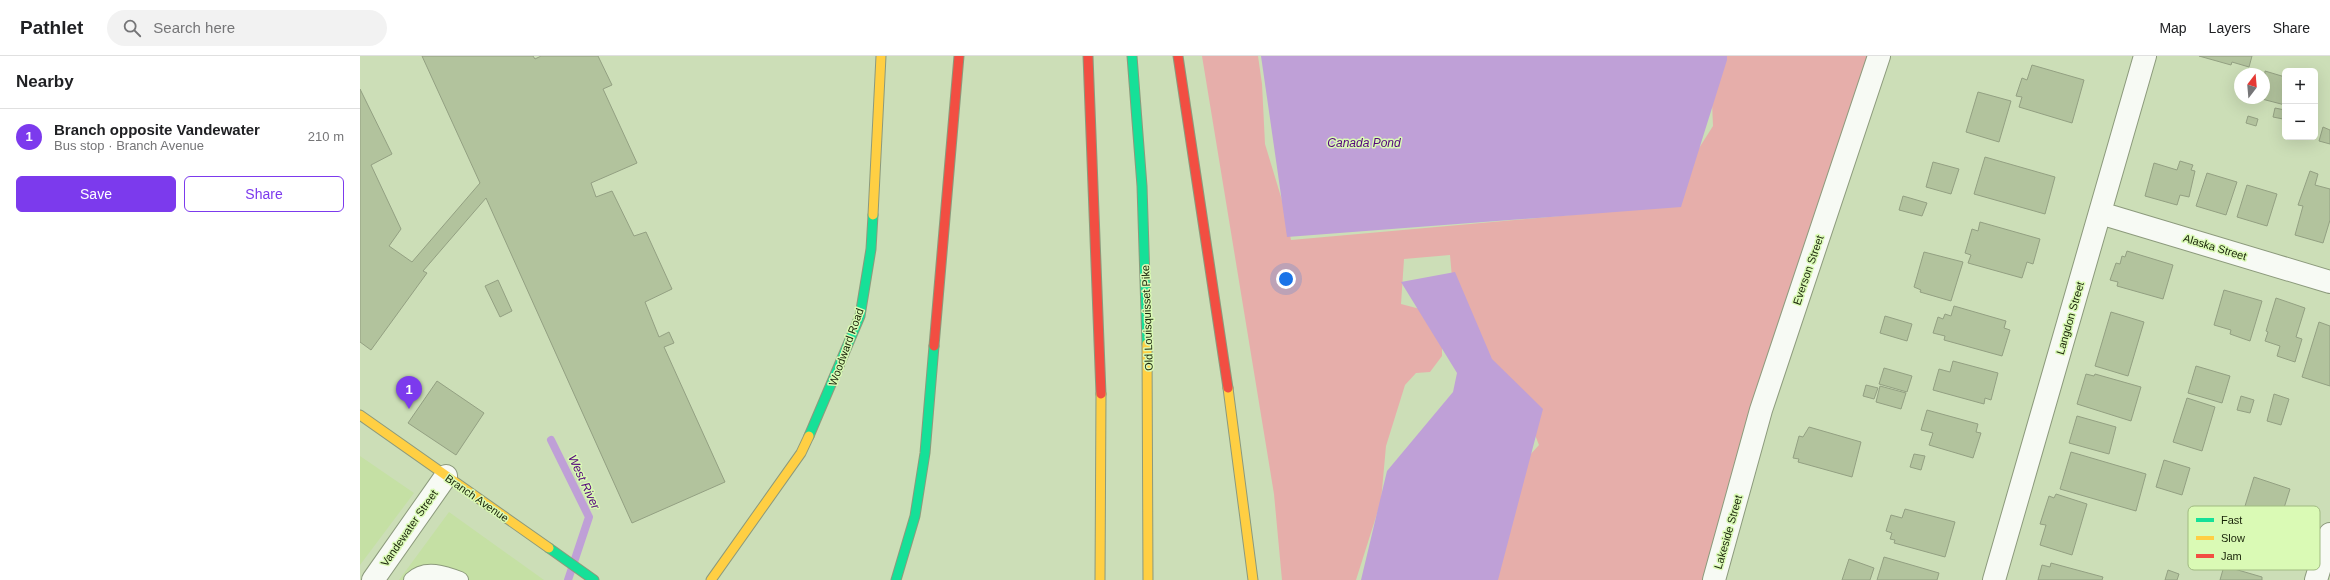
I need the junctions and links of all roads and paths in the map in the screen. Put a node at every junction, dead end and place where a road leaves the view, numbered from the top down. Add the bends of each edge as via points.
1 (882, 56) edge
2 (959, 56) edge
3 (1088, 56) edge
4 (1132, 56) edge
5 (1178, 56) edge
6 (1879, 56) edge
7 (2145, 56) edge
8 (2100, 213) junction
9 (2330, 282) edge
10 (360, 415) edge
11 (446, 476) junction
12 (1742, 485) joint
13 (2330, 534) edge
14 (2320, 567) edge
15 (2319, 570) edge
16 (592, 579) edge
17 (373, 580) edge
18 (412, 580) edge
19 (460, 580) edge
20 (711, 580) edge
21 (896, 580) edge
22 (1100, 580) edge
23 (1148, 580) edge
24 (1253, 580) edge
25 (1714, 580) edge
26 (1994, 580) edge
27 (2316, 580) edge

1 - 20 main road, Woodward Road via 871,249 860,316 801,452
2 - 21 main road via 925,452 914,516
3 - 22 main road via 1101,387
4 - 23 main road, Old Louisquisset Pike via 1143,202 1147,309
5 - 24 main road via 1218,314
6 - 12 street, Everson Street via 1762,410
7 - 8 street, Langdon Street
8 - 9 street, Alaska Street
8 - 26 street, Langdon Street
10 - 11 main road, Branch Avenue
11 - 16 main road, Branch Avenue
11 - 17 street, Vandewater Street
12 - 25 street, Lakeside Street
13 - 14 street
15 - 27 street
18 - 19 lane via 423,573 432,572

